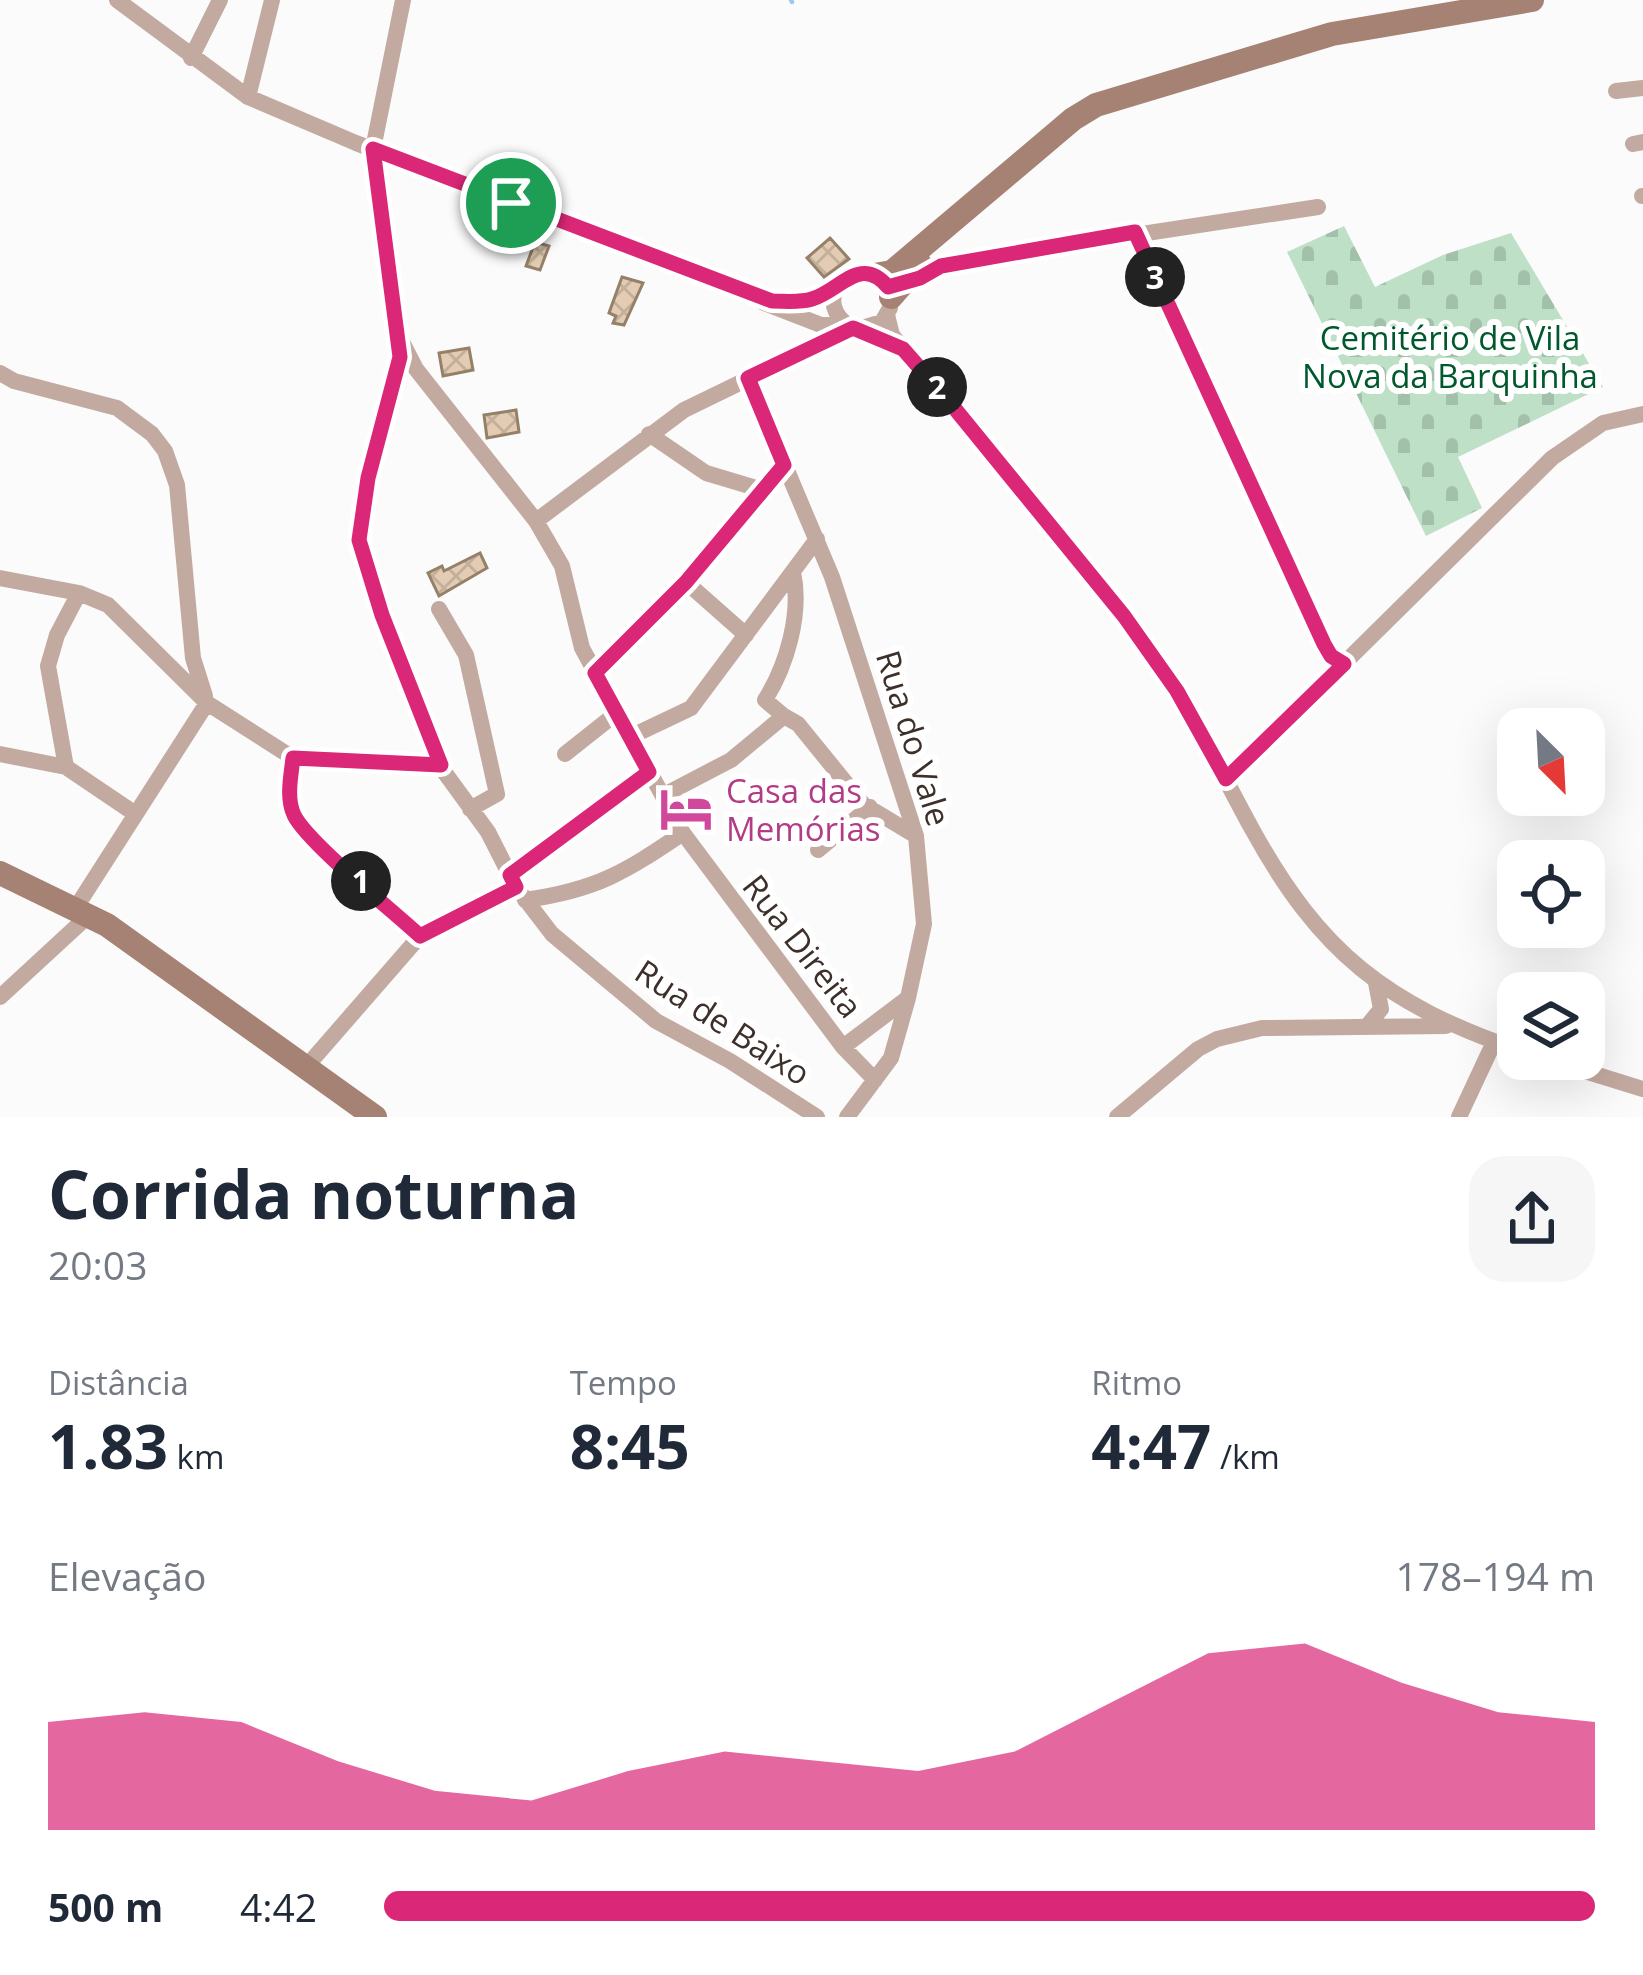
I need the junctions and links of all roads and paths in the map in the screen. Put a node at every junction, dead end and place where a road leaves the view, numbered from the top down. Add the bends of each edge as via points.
1 (117, 0) edge
2 (220, 0) edge
3 (272, 0) edge
4 (403, 0) edge
5 (1532, 0) edge
6 (191, 58) junction
7 (1643, 88) edge
8 (1616, 91) dead end
9 (248, 97) junction
10 (373, 149) junction
11 (1318, 207) dead end
12 (1135, 232) junction
13 (964, 261) junction
14 (839, 284) junction
15 (748, 294) junction
16 (889, 294) junction
17 (820, 325) junction
18 (853, 327) junction
19 (399, 336) junction
20 (903, 349) junction
21 (801, 356) junction
22 (0, 373) edge
23 (748, 378) junction
24 (1643, 414) edge
25 (650, 434) junction
26 (784, 465) junction
27 (764, 490) junction
28 (536, 521) junction
29 (817, 539) junction
30 (793, 572) junction
31 (0, 578) edge
32 (686, 582) junction
33 (79, 593) junction
34 (440, 609) dead end
35 (746, 635) junction
36 (1344, 664) junction
37 (595, 673) junction
38 (207, 703) junction
39 (618, 712) junction
40 (784, 716) junction
41 (630, 736) junction
42 (0, 754) edge
43 (565, 754) dead end
44 (293, 758) junction
45 (441, 765) junction
46 (66, 767) junction
47 (649, 772) junction
48 (1226, 779) junction
49 (664, 795) junction
50 (870, 808) junction
51 (470, 809) junction
52 (134, 813) junction
53 (683, 833) junction
54 (916, 836) junction
55 (818, 850) dead end
56 (0, 874) edge
57 (517, 887) junction
58 (82, 912) junction
59 (420, 936) junction
60 (1376, 983) junction
61 (0, 997) edge
62 (908, 998) junction
63 (1368, 1025) junction
64 (1453, 1026) junction
65 (1494, 1042) junction
66 (1497, 1043) edge
67 (843, 1047) junction
68 (306, 1067) junction
69 (1605, 1077) edge
70 (875, 1080) junction
71 (1643, 1089) edge
72 (810, 1116) edge
73 (376, 1117) edge
74 (847, 1117) edge
75 (1117, 1117) edge
76 (1459, 1117) edge

1 - 6 street
2 - 6 street
3 - 9 street
4 - 10 street
5 - 16 street via 1332,34 1096,105 942,233
6 - 9 street
7 - 8 street
9 - 10 street
10 - 15 street
10 - 19 street
11 - 12 street
12 - 13 street
12 - 36 street via 1324,644
13 - 16 street
13 - 16 street
14 - 15 street via 806,302
14 - 16 street via 855,273
14 - 18 street via 834,302
15 - 17 street
16 - 18 street via 875,326
16 - 20 street via 892,335
17 - 18 street
17 - 21 street via 819,339
18 - 20 street
18 - 21 street
19 - 28 street, Rua Direita
19 - 45 street, Rua de Baixo via 359,540
20 - 48 street via 1124,616
21 - 23 street
22 - 38 street via 117,409 165,451 177,485 193,658
23 - 25 street
23 - 26 street, Rua do Vale
24 - 36 street via 1574,440
25 - 27 street via 706,473
25 - 28 street
26 - 27 street
26 - 29 street, Rua do Vale
27 - 32 street
28 - 37 street, Rua Direita via 562,566
29 - 30 street
29 - 54 street, Rua do Vale
30 - 35 street
30 - 40 street via 798,596 779,677 765,700
31 - 33 street
32 - 35 street
32 - 37 street
33 - 38 street via 109,605
33 - 46 street via 48,666
34 - 51 street via 466,655 497,794
35 - 41 street via 691,708
36 - 48 street
37 - 39 street, Rua Direita
38 - 44 street
38 - 52 street
39 - 41 street, Rua Direita
39 - 43 street
40 - 49 street via 731,760
40 - 50 street
41 - 47 street, Rua Direita
42 - 46 street
44 - 45 street
44 - 59 street via 296,819
45 - 51 street, Rua de Baixo
46 - 52 street
47 - 49 street, Rua Direita
47 - 57 street
48 - 60 street via 1300,907
49 - 53 street, Rua Direita
50 - 54 street
50 - 55 street
51 - 57 street, Rua de Baixo
52 - 58 street
53 - 57 street via 615,879 569,894
53 - 67 street, Rua Direita
54 - 62 street, Rua do Vale via 924,924
56 - 58 street
57 - 59 street
57 - 72 street, Rua de Baixo via 552,934 656,1021
58 - 61 street
58 - 68 street
59 - 68 street
60 - 63 street via 1381,1009
60 - 64 street
62 - 67 street
62 - 70 street, Rua do Vale
63 - 64 street
63 - 75 street via 1262,1028 1217,1040
64 - 65 street
65 - 66 street
65 - 76 street
67 - 70 street, Rua Direita
68 - 73 street
69 - 71 street
70 - 74 street, Rua do Vale

